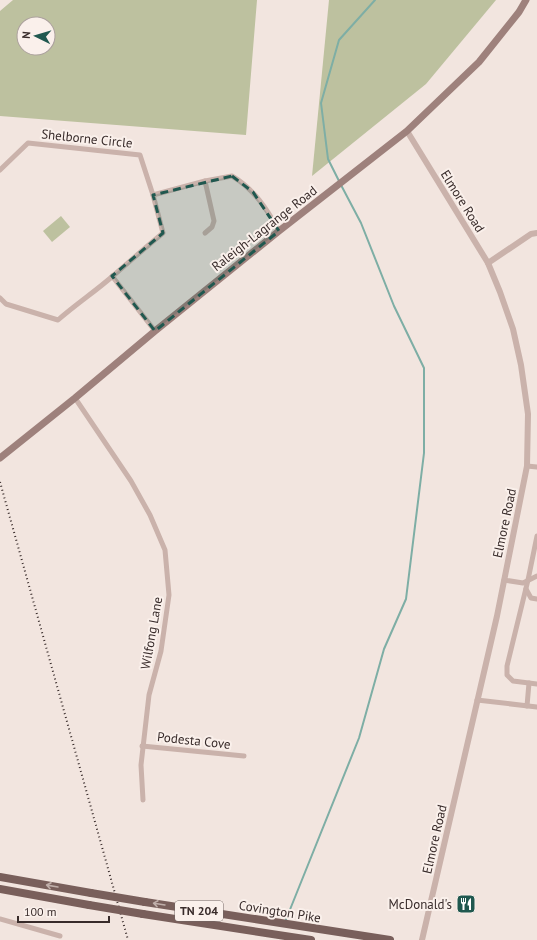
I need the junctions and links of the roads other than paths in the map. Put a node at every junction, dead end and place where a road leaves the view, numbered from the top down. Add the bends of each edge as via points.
1 (526, 0) edge
2 (407, 131) junction
3 (0, 170) edge
4 (205, 181) junction
5 (153, 195) junction
6 (279, 231) junction
7 (537, 232) edge
8 (205, 233) dead end
9 (488, 263) junction
10 (112, 276) junction
11 (0, 298) edge
12 (155, 331) junction
13 (76, 398) junction
14 (0, 458) edge
15 (528, 466) junction
16 (537, 467) edge
17 (537, 536) edge
18 (537, 576) edge
19 (504, 580) junction
20 (528, 580) junction
21 (522, 583) junction
22 (526, 589) junction
23 (537, 599) edge
24 (529, 683) junction
25 (537, 684) edge
26 (477, 700) junction
27 (527, 706) junction
28 (537, 707) edge
29 (142, 746) junction
30 (244, 756) dead end
31 (143, 800) dead end
32 (0, 877) edge
33 (0, 889) edge
34 (0, 919) edge
35 (60, 936) dead end
36 (311, 940) edge
37 (390, 940) edge
38 (422, 940) edge

1 - 2 main road, Raleigh-Lagrange Road via 479,62
2 - 6 main road, Raleigh-Lagrange Road
2 - 9 street, Elmore Road
3 - 5 street, Shelborne Circle via 28,143 140,155
4 - 5 street
4 - 6 street via 232,176 253,192
4 - 8 street via 214,221 212,228
5 - 10 street, Shelborne Circle via 163,233
6 - 12 main road, Raleigh-Lagrange Road
7 - 9 street
9 - 15 street, Elmore Road via 513,329 521,365 528,414
10 - 11 street, Shelborne Circle via 58,320 6,304
10 - 12 street
12 - 13 main road, Raleigh-Lagrange Road
13 - 14 main road, Raleigh-Lagrange Road
13 - 29 street, Wilfong Lane via 131,481 150,515 165,550 169,595 161,651 149,695
15 - 16 street
15 - 19 street, Elmore Road
17 - 20 street
18 - 20 street
19 - 21 street
19 - 26 street, Elmore Road
20 - 21 street
20 - 22 street
21 - 22 street
22 - 23 street via 531,598
22 - 24 street via 507,675 513,681
24 - 25 street
24 - 27 street
26 - 27 street
26 - 38 street, Elmore Road
27 - 28 street
29 - 30 street, Podesta Cove
29 - 31 street, Wilfong Lane via 140,765
37 -> 32 main road, Covington Pike / TN 204, bridge
33 - 36 main road, Covington Pike / TN 204, bridge
34 - 35 street

